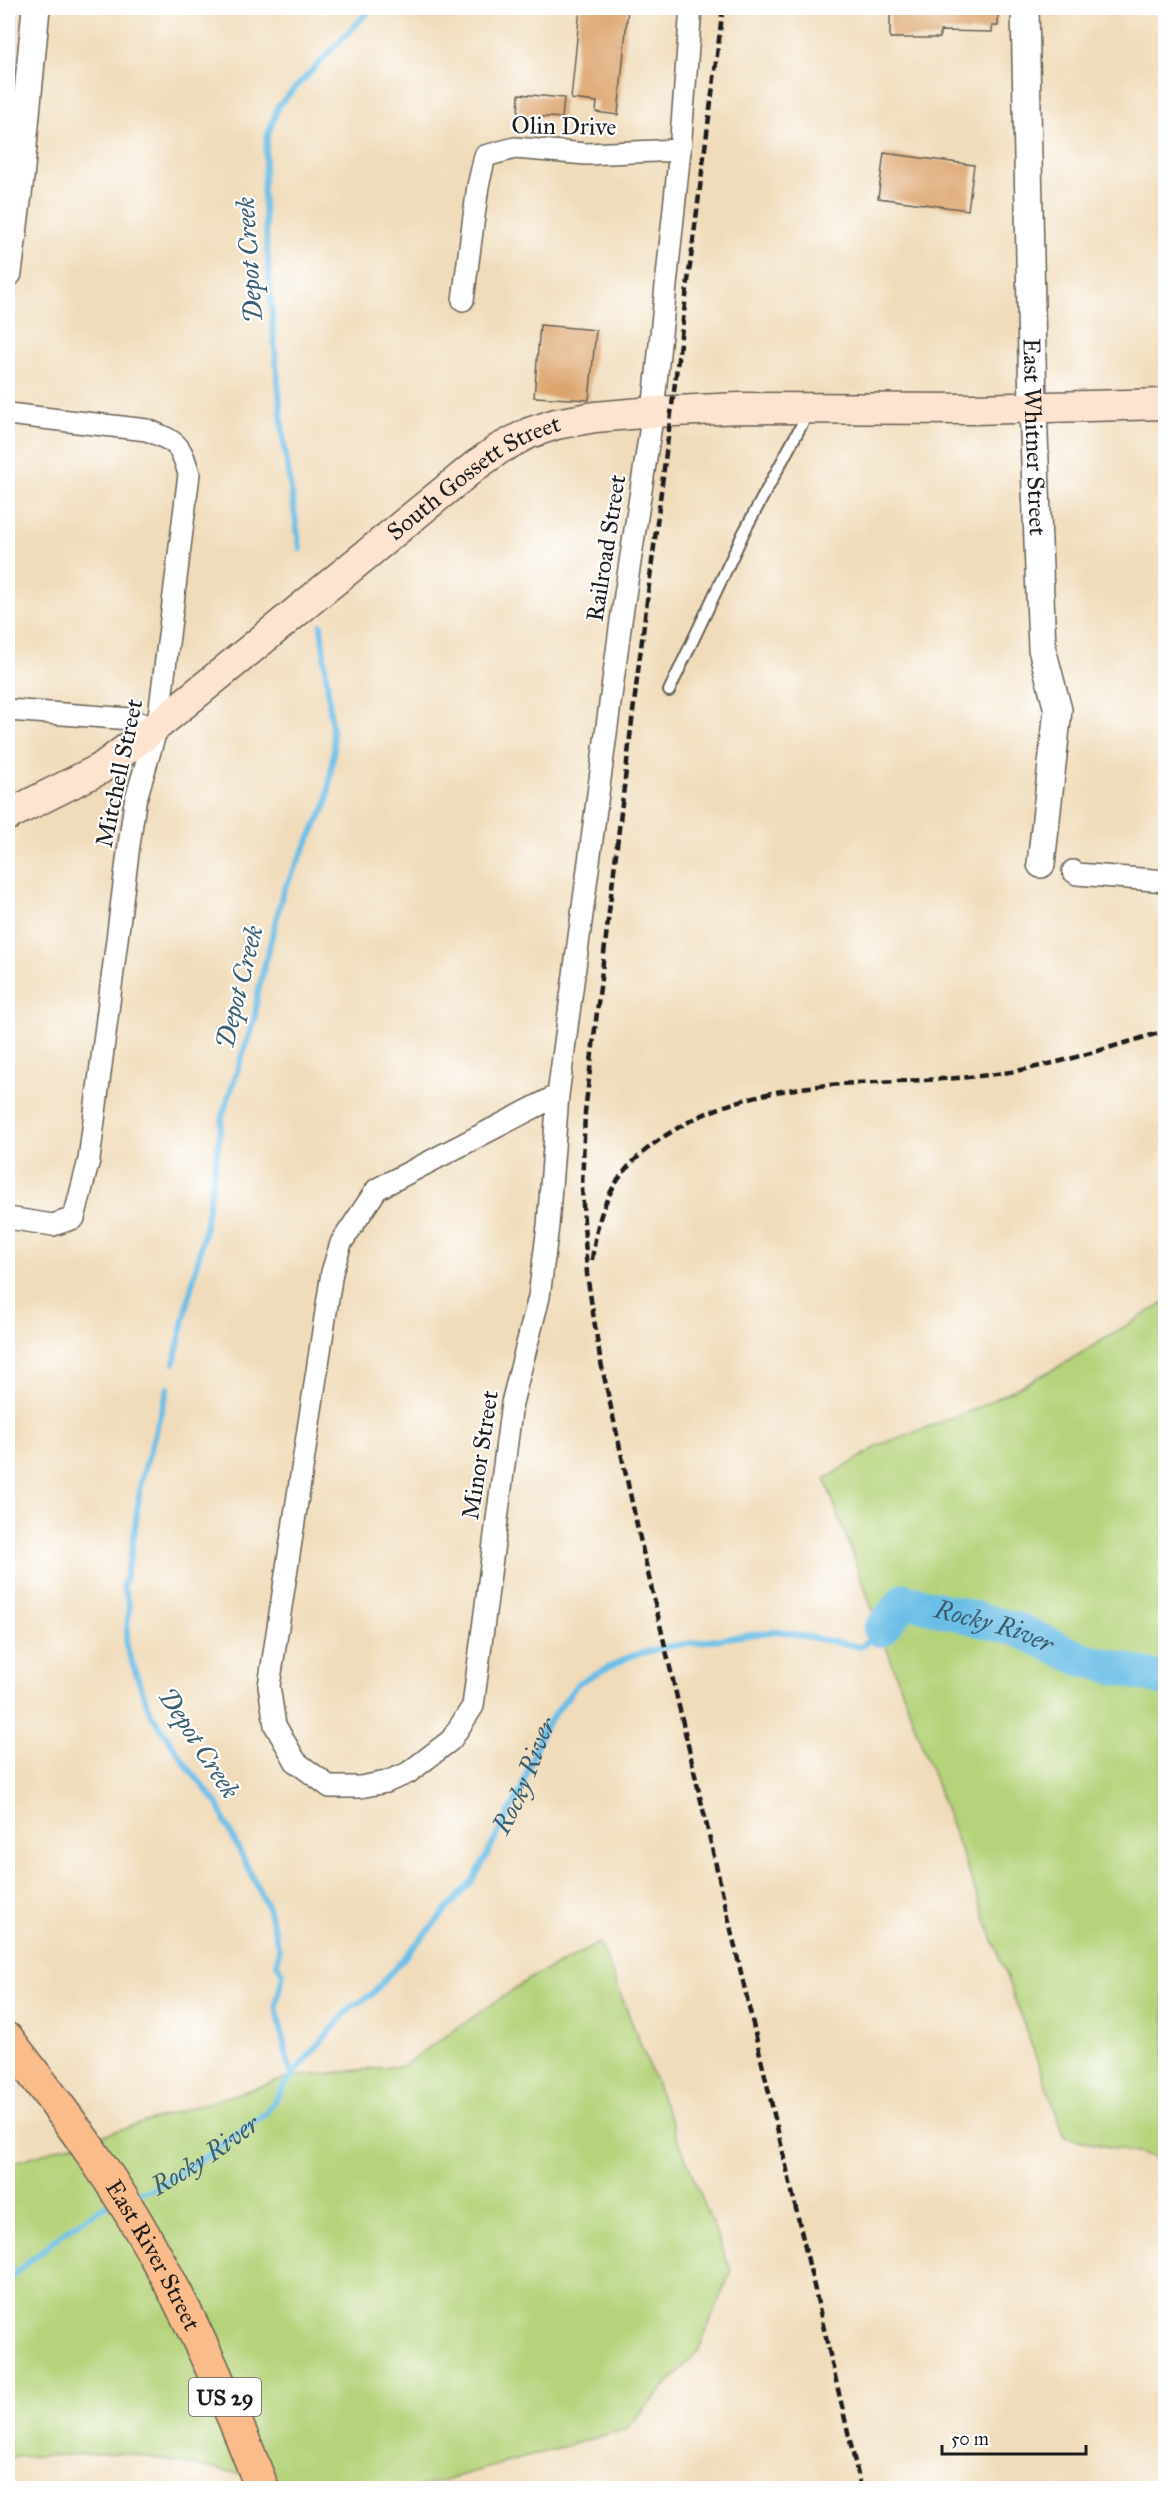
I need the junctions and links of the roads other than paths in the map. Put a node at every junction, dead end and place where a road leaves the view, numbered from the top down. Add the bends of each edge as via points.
1 (36, 8) edge
2 (692, 8) edge
3 (1025, 8) edge
4 (15, 141) edge
5 (681, 150) junction
6 (8, 273) edge
7 (463, 300) dead end
8 (1166, 405) edge
9 (810, 408) junction
10 (1033, 408) junction
11 (653, 412) junction
12 (8, 414) edge
13 (669, 691) dead end
14 (8, 710) edge
15 (155, 728) junction
16 (8, 815) edge
17 (1041, 864) dead end
18 (1073, 871) dead end
19 (1166, 881) edge
20 (558, 1095) junction
21 (8, 1218) edge
22 (8, 2040) edge
23 (262, 2488) edge

1 - 4 street
2 - 5 street, Railroad Street
3 - 10 street, East Whitner Street
4 - 6 street
5 - 7 street, Olin Drive via 586,154 515,148 485,156 477,186
5 - 11 street, Railroad Street
8 - 10 main road, South Gossett Street
9 - 10 main road, South Gossett Street
9 - 11 main road, South Gossett Street
9 - 13 lane via 744,532
10 - 17 street, East Whitner Street via 1042,649 1058,710
11 - 15 main road, South Gossett Street via 556,424 499,449
11 - 20 street, Railroad Street
12 - 15 street, Mitchell Street via 147,430 181,448 189,474
14 - 15 street via 131,719
15 - 16 main road, South Gossett Street via 100,768
15 - 21 street, Mitchell Street via 135,802 89,1160 74,1218 53,1225
18 - 19 street
20 - 20 street, Minor Street via 377,1189 341,1243 332,1272 269,1686 275,1725 296,1762 330,1787 360,1787 408,1773 451,1740 473,1706 512,1403 539,1297
22 - 23 highway, East River Street / US 29 via 90,2149 150,2247 216,2376

